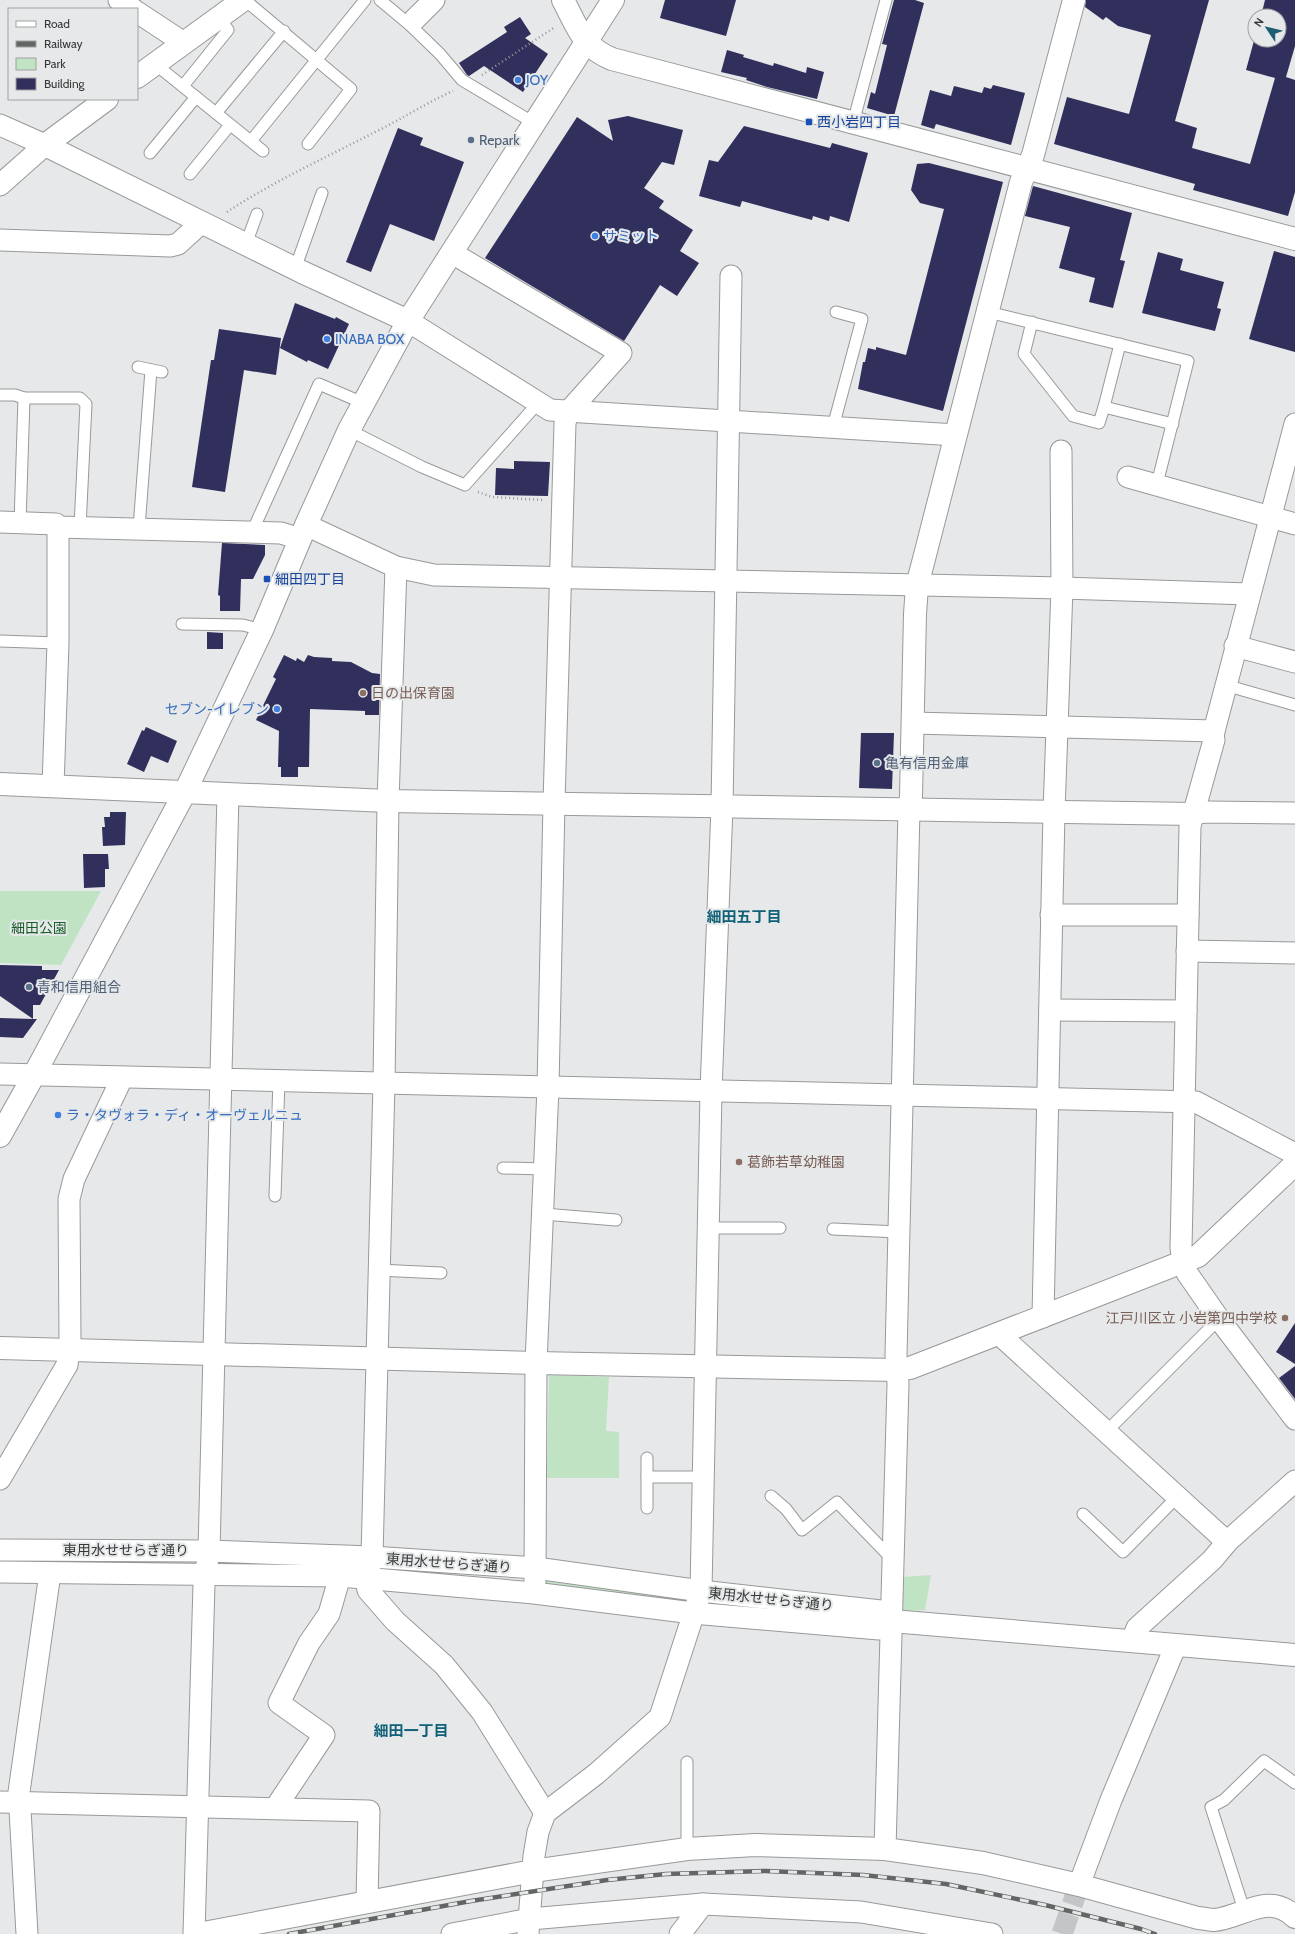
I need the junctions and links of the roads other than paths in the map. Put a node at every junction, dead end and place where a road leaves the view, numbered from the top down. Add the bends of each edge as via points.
1 (119, 0) edge
2 (244, 0) edge
3 (365, 0) edge
4 (380, 0) edge
5 (434, 0) edge
6 (563, 0) edge
7 (613, 0) edge
8 (886, 0) edge
9 (1074, 0) edge
10 (131, 8) edge
11 (138, 13) edge
12 (219, 17) junction
13 (412, 23) junction
14 (284, 31) junction
15 (184, 43) junction
16 (586, 43) junction
17 (317, 59) junction
18 (155, 64) junction
19 (138, 76) edge
20 (183, 86) junction
21 (196, 97) junction
22 (106, 100) edge
23 (216, 113) junction
24 (534, 123) junction
25 (852, 123) junction
26 (0, 125) edge
27 (230, 125) junction
28 (250, 141) junction
29 (308, 144) dead end
30 (45, 145) junction
31 (263, 151) dead end
32 (150, 153) dead end
33 (1027, 169) junction
34 (190, 174) dead end
35 (0, 185) edge
36 (322, 193) dead end
37 (257, 214) dead end
38 (202, 223) junction
39 (1295, 239) edge
40 (0, 240) edge
41 (246, 244) junction
42 (452, 253) junction
43 (295, 269) junction
44 (731, 276) dead end
45 (836, 312) dead end
46 (988, 312) junction
47 (408, 321) junction
48 (1032, 322) junction
49 (1120, 344) junction
50 (138, 367) dead end
51 (0, 395) edge
52 (24, 398) junction
53 (363, 403) junction
54 (538, 403) junction
55 (1104, 407) junction
56 (568, 412) junction
57 (730, 421) junction
58 (1173, 424) junction
59 (1295, 424) edge
60 (833, 427) junction
61 (349, 430) junction
62 (956, 435) junction
63 (1061, 451) dead end
64 (1128, 477) dead end
65 (1157, 484) junction
66 (1270, 517) junction
67 (10, 522) edge
68 (1295, 524) edge
69 (58, 527) junction
70 (80, 527) junction
71 (139, 528) junction
72 (252, 532) junction
73 (303, 532) junction
74 (396, 567) junction
75 (560, 578) junction
76 (726, 580) junction
77 (917, 586) junction
78 (1062, 588) junction
79 (1249, 594) junction
80 (182, 624) dead end
81 (262, 630) junction
82 (0, 641) edge
83 (58, 643) junction
84 (1235, 646) junction
85 (1295, 662) edge
86 (1225, 685) junction
87 (1295, 705) edge
88 (914, 723) junction
89 (1056, 727) junction
90 (1214, 730) junction
91 (0, 784) edge
92 (53, 786) junction
93 (185, 792) junction
94 (228, 794) junction
95 (388, 801) junction
96 (554, 803) junction
97 (722, 807) junction
98 (909, 810) junction
99 (1054, 812) junction
100 (1295, 813) edge
101 (1194, 814) junction
102 (1051, 915) junction
103 (1188, 915) junction
104 (1187, 951) junction
105 (1295, 953) edge
106 (1050, 1010) junction
107 (1186, 1011) junction
108 (0, 1074) edge
109 (34, 1075) junction
110 (122, 1078) junction
111 (220, 1079) junction
112 (279, 1081) junction
113 (384, 1083) junction
114 (548, 1088) junction
115 (711, 1091) junction
116 (902, 1096) junction
117 (1048, 1098) junction
118 (1185, 1102) junction
119 (0, 1136) edge
120 (1295, 1154) edge
121 (1295, 1164) edge
122 (503, 1168) dead end
123 (545, 1169) junction
124 (274, 1196) dead end
125 (544, 1214) junction
126 (616, 1220) dead end
127 (708, 1228) junction
128 (780, 1228) dead end
129 (833, 1229) dead end
130 (899, 1232) junction
131 (1183, 1262) junction
132 (378, 1270) junction
133 (441, 1273) dead end
134 (1042, 1317) junction
135 (1219, 1319) junction
136 (999, 1334) junction
137 (0, 1348) edge
138 (69, 1350) junction
139 (212, 1354) junction
140 (376, 1359) junction
141 (536, 1364) junction
142 (705, 1367) junction
143 (897, 1370) junction
144 (1295, 1419) edge
145 (1106, 1432) junction
146 (647, 1458) dead end
147 (647, 1477) junction
148 (703, 1477) junction
149 (0, 1479) edge
150 (1295, 1481) edge
151 (771, 1496) dead end
152 (1178, 1496) junction
153 (647, 1508) dead end
154 (1083, 1514) dead end
155 (1227, 1542) junction
156 (0, 1550) edge
157 (209, 1551) junction
158 (372, 1558) junction
159 (894, 1560) junction
160 (536, 1568) junction
161 (0, 1572) edge
162 (50, 1573) junction
163 (205, 1575) junction
164 (340, 1576) junction
165 (366, 1580) junction
166 (701, 1591) junction
167 (534, 1593) junction
168 (693, 1613) junction
169 (892, 1621) junction
170 (1132, 1641) junction
171 (1176, 1645) junction
172 (1295, 1655) edge
173 (687, 1762) dead end
174 (1295, 1783) edge
175 (10, 1802) edge
176 (198, 1807) junction
177 (276, 1808) junction
178 (545, 1814) junction
179 (688, 1849) junction
180 (886, 1849) junction
181 (533, 1871) junction
182 (1079, 1885) junction
183 (367, 1901) junction
184 (703, 1904) junction
185 (1244, 1910) junction
186 (1295, 1916) edge
187 (529, 1927) edge
188 (27, 1934) edge
189 (194, 1934) edge
190 (198, 1934) edge
191 (452, 1934) edge
192 (680, 1934) edge
193 (992, 1934) edge

1 - 10 street
2 - 12 street
2 - 14 lane
3 - 17 lane
4 - 13 lane
5 - 13 street
6 - 16 street
7 - 16 street
8 - 25 lane
9 - 33 street via 1034,155
11 - 15 street
12 - 15 street
12 - 20 lane via 228,30
13 - 24 lane via 462,80
14 - 17 lane
14 - 23 lane
15 - 18 street
16 - 24 street
16 - 25 street via 612,59
17 - 28 lane
17 - 29 lane via 351,89
18 - 19 street
18 - 20 lane
20 - 21 lane
21 - 23 lane
21 - 32 lane
22 - 30 street
23 - 27 lane
24 - 42 street
25 - 33 street
26 - 30 street
27 - 28 lane
27 - 34 lane
28 - 31 lane
30 - 35 street
30 - 38 street
33 - 39 street
33 - 46 street via 1021,182
36 - 43 lane
37 - 41 lane
38 - 40 street via 178,244 170,246
38 - 41 street
41 - 43 street
42 - 47 street
42 - 56 street via 621,354
43 - 47 street
44 - 57 street
45 - 60 lane via 862,319
46 - 48 lane
46 - 62 street
47 - 53 street
47 - 54 street
48 - 49 lane
48 - 55 lane via 1024,354 1074,416 1099,423
49 - 55 lane
49 - 58 lane via 1188,361
50 - 71 lane via 157,371
51 - 52 lane
52 - 67 lane
52 - 70 lane via 80,398 86,404
53 - 61 street
53 - 72 lane via 319,384
54 - 56 street via 550,410
54 - 61 lane via 465,485 422,467
55 - 58 lane
56 - 57 street
56 - 75 street via 565,423
57 - 60 street
57 - 76 street
58 - 65 lane
59 - 66 street
60 - 62 street
61 - 73 street
62 - 77 street
63 - 78 street
64 - 65 street
65 - 66 street
66 - 68 street
66 - 79 street
67 - 69 street via 56,524
69 - 70 street
69 - 83 street
70 - 71 street
71 - 72 street
72 - 73 street
73 - 74 street
73 - 81 street
74 - 75 street via 434,575
74 - 95 street
75 - 76 street
75 - 96 street
76 - 77 street
76 - 97 street
77 - 78 street
77 - 88 street
78 - 79 street
78 - 89 street
79 - 84 street
80 - 81 lane via 243,625
81 - 93 street
82 - 83 lane
83 - 92 street
84 - 85 street
84 - 86 street
86 - 87 lane
86 - 90 street
88 - 89 street
88 - 98 street
89 - 90 street
89 - 99 street
90 - 101 street via 1214,740
91 - 92 street
92 - 93 street
93 - 94 street
93 - 109 street
94 - 95 street
94 - 111 street
95 - 96 street
95 - 113 street
96 - 97 street
96 - 114 street
97 - 98 street
97 - 115 street
98 - 99 street
98 - 116 street
99 - 101 street
99 - 102 street
100 - 101 street
101 - 103 street via 1190,826
102 - 103 street
102 - 106 street
103 - 104 street
104 - 105 street
104 - 107 street
106 - 107 street
106 - 117 street
107 - 118 street
108 - 109 street
109 - 110 street
109 - 119 street
110 - 111 street
110 - 138 street via 74,1179 69,1199
111 - 112 street
111 - 139 street
112 - 113 street
112 - 124 lane
113 - 114 street
113 - 132 street
114 - 115 street
114 - 123 street
115 - 116 street
115 - 127 street
116 - 117 street
116 - 130 street
117 - 118 street
117 - 134 street
118 - 120 street via 1196,1102
118 - 131 street via 1181,1248
121 - 131 street via 1198,1256
122 - 123 lane
123 - 125 street
125 - 126 lane
125 - 141 street
127 - 128 lane
127 - 142 street
129 - 130 lane
130 - 143 street
131 - 134 street
131 - 135 street
132 - 133 lane
132 - 140 street
134 - 136 street
135 - 144 street
135 - 145 lane
136 - 143 street via 910,1368
136 - 145 street
137 - 138 street
138 - 139 street
138 - 149 street via 67,1365
139 - 140 street
139 - 157 street
140 - 141 street
140 - 158 street
141 - 142 street
141 - 160 street
142 - 143 street
142 - 148 street
143 - 159 street
145 - 152 street
146 - 147 lane
147 - 148 lane
147 - 153 lane
148 - 166 street
150 - 155 street
151 - 159 lane via 786,1509 802,1530 837,1502
152 - 154 lane via 1123,1552
152 - 155 street
155 - 170 street via 1212,1560 1137,1628
156 - 157 street, 東用水せせらぎ通り
157 - 158 street, 東用水せせらぎ通り
157 - 163 street
158 - 160 street, 東用水せせらぎ通り
158 - 165 street
159 - 169 street
160 - 166 street, 東用水せせらぎ通り
160 - 167 street
161 - 162 street
162 - 163 street
162 - 175 street via 20,1792
163 - 164 street
163 - 176 street
164 - 165 street
164 - 177 street via 329,1614 309,1643 279,1703 324,1735
165 - 167 street
165 - 178 street via 368,1590 394,1621 444,1665 482,1712
166 - 168 street
166 - 169 street, 東用水せせらぎ通り via 881,1611
167 - 168 street
168 - 169 street via 879,1629
168 - 178 street via 660,1717 596,1774
169 - 170 street
169 - 180 street
170 - 171 street
171 - 172 street
171 - 182 street via 1111,1800
173 - 179 lane
174 - 185 lane via 1264,1761 1224,1800 1211,1807
175 - 176 street
175 - 188 street
176 - 177 street
176 - 189 street
177 - 183 street via 370,1811
178 - 181 street via 538,1832
179 - 180 street via 755,1845
179 - 181 street
180 - 182 street via 983,1863
181 - 183 street
181 - 187 street
182 - 185 street via 1198,1918 1214,1920
183 - 190 street
184 - 187 street
184 - 192 street
184 - 193 street via 861,1912
185 - 186 street via 1275,1906
187 - 191 street

